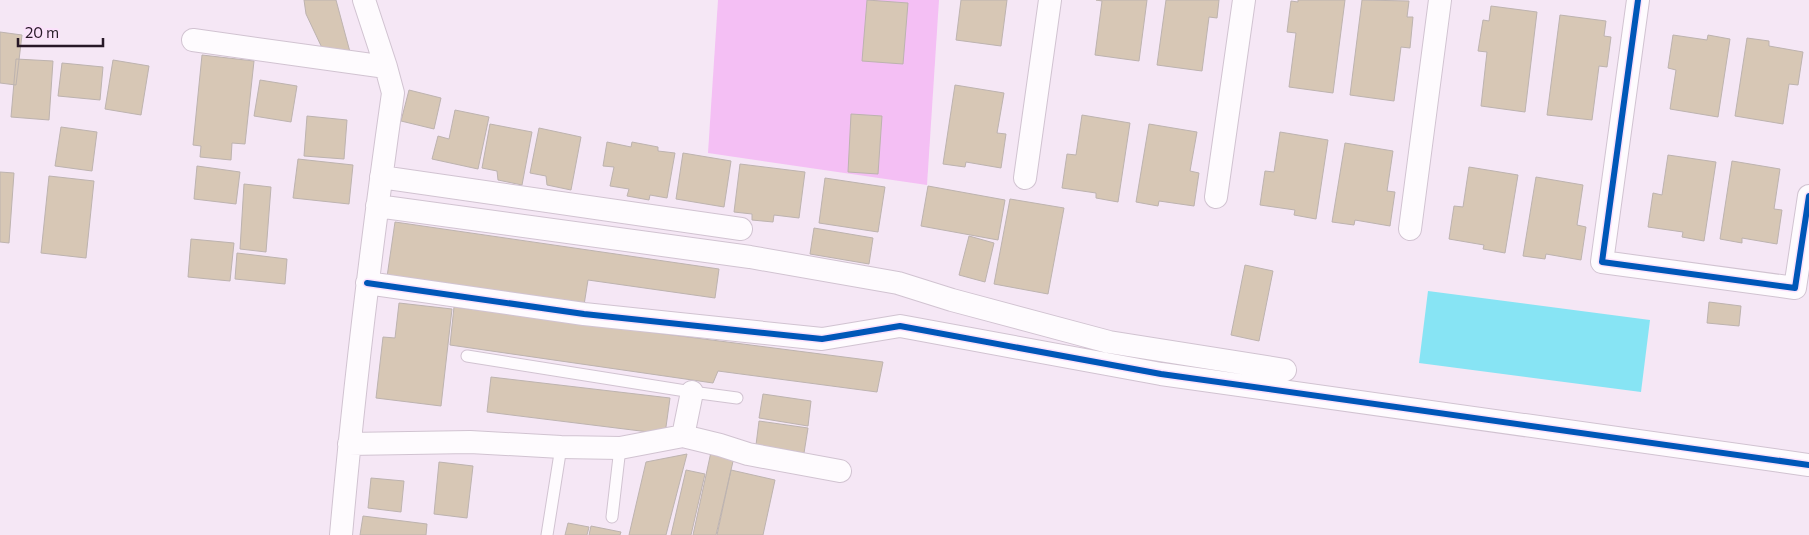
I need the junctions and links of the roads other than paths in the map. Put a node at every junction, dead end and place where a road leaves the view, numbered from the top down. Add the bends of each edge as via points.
1 (364, 0) edge
2 (1050, 0) edge
3 (1244, 0) edge
4 (1440, 0) edge
5 (1638, 0) edge
6 (193, 40) dead end
7 (386, 67) junction
8 (381, 177) junction
9 (1025, 178) dead end
10 (1809, 196) edge
11 (1216, 197) dead end
12 (377, 206) junction
13 (741, 229) dead end
14 (1410, 229) dead end
15 (367, 283) junction
16 (467, 356) dead end
17 (1285, 370) dead end
18 (692, 392) junction
19 (737, 398) dead end
20 (683, 436) junction
21 (349, 444) junction
22 (561, 448) junction
23 (620, 448) junction
24 (1809, 465) edge
25 (840, 471) dead end
26 (612, 517) dead end
27 (342, 535) edge
28 (546, 535) edge

1 - 7 street
2 - 9 street
3 - 11 street
4 - 14 street
5 - 10 street via 1602,262 1796,288
6 - 7 street
7 - 8 street via 393,93
8 - 12 street
8 - 13 street
12 - 15 street
12 - 17 street via 750,257 898,283 1109,342
15 - 21 street
15 - 24 street via 584,314 822,339 900,326 1161,374
16 - 18 lane
18 - 19 lane
18 - 20 street
20 - 23 street
20 - 25 street via 748,454
21 - 22 street via 470,442
21 - 27 street
22 - 23 street
22 - 28 lane
23 - 26 lane

